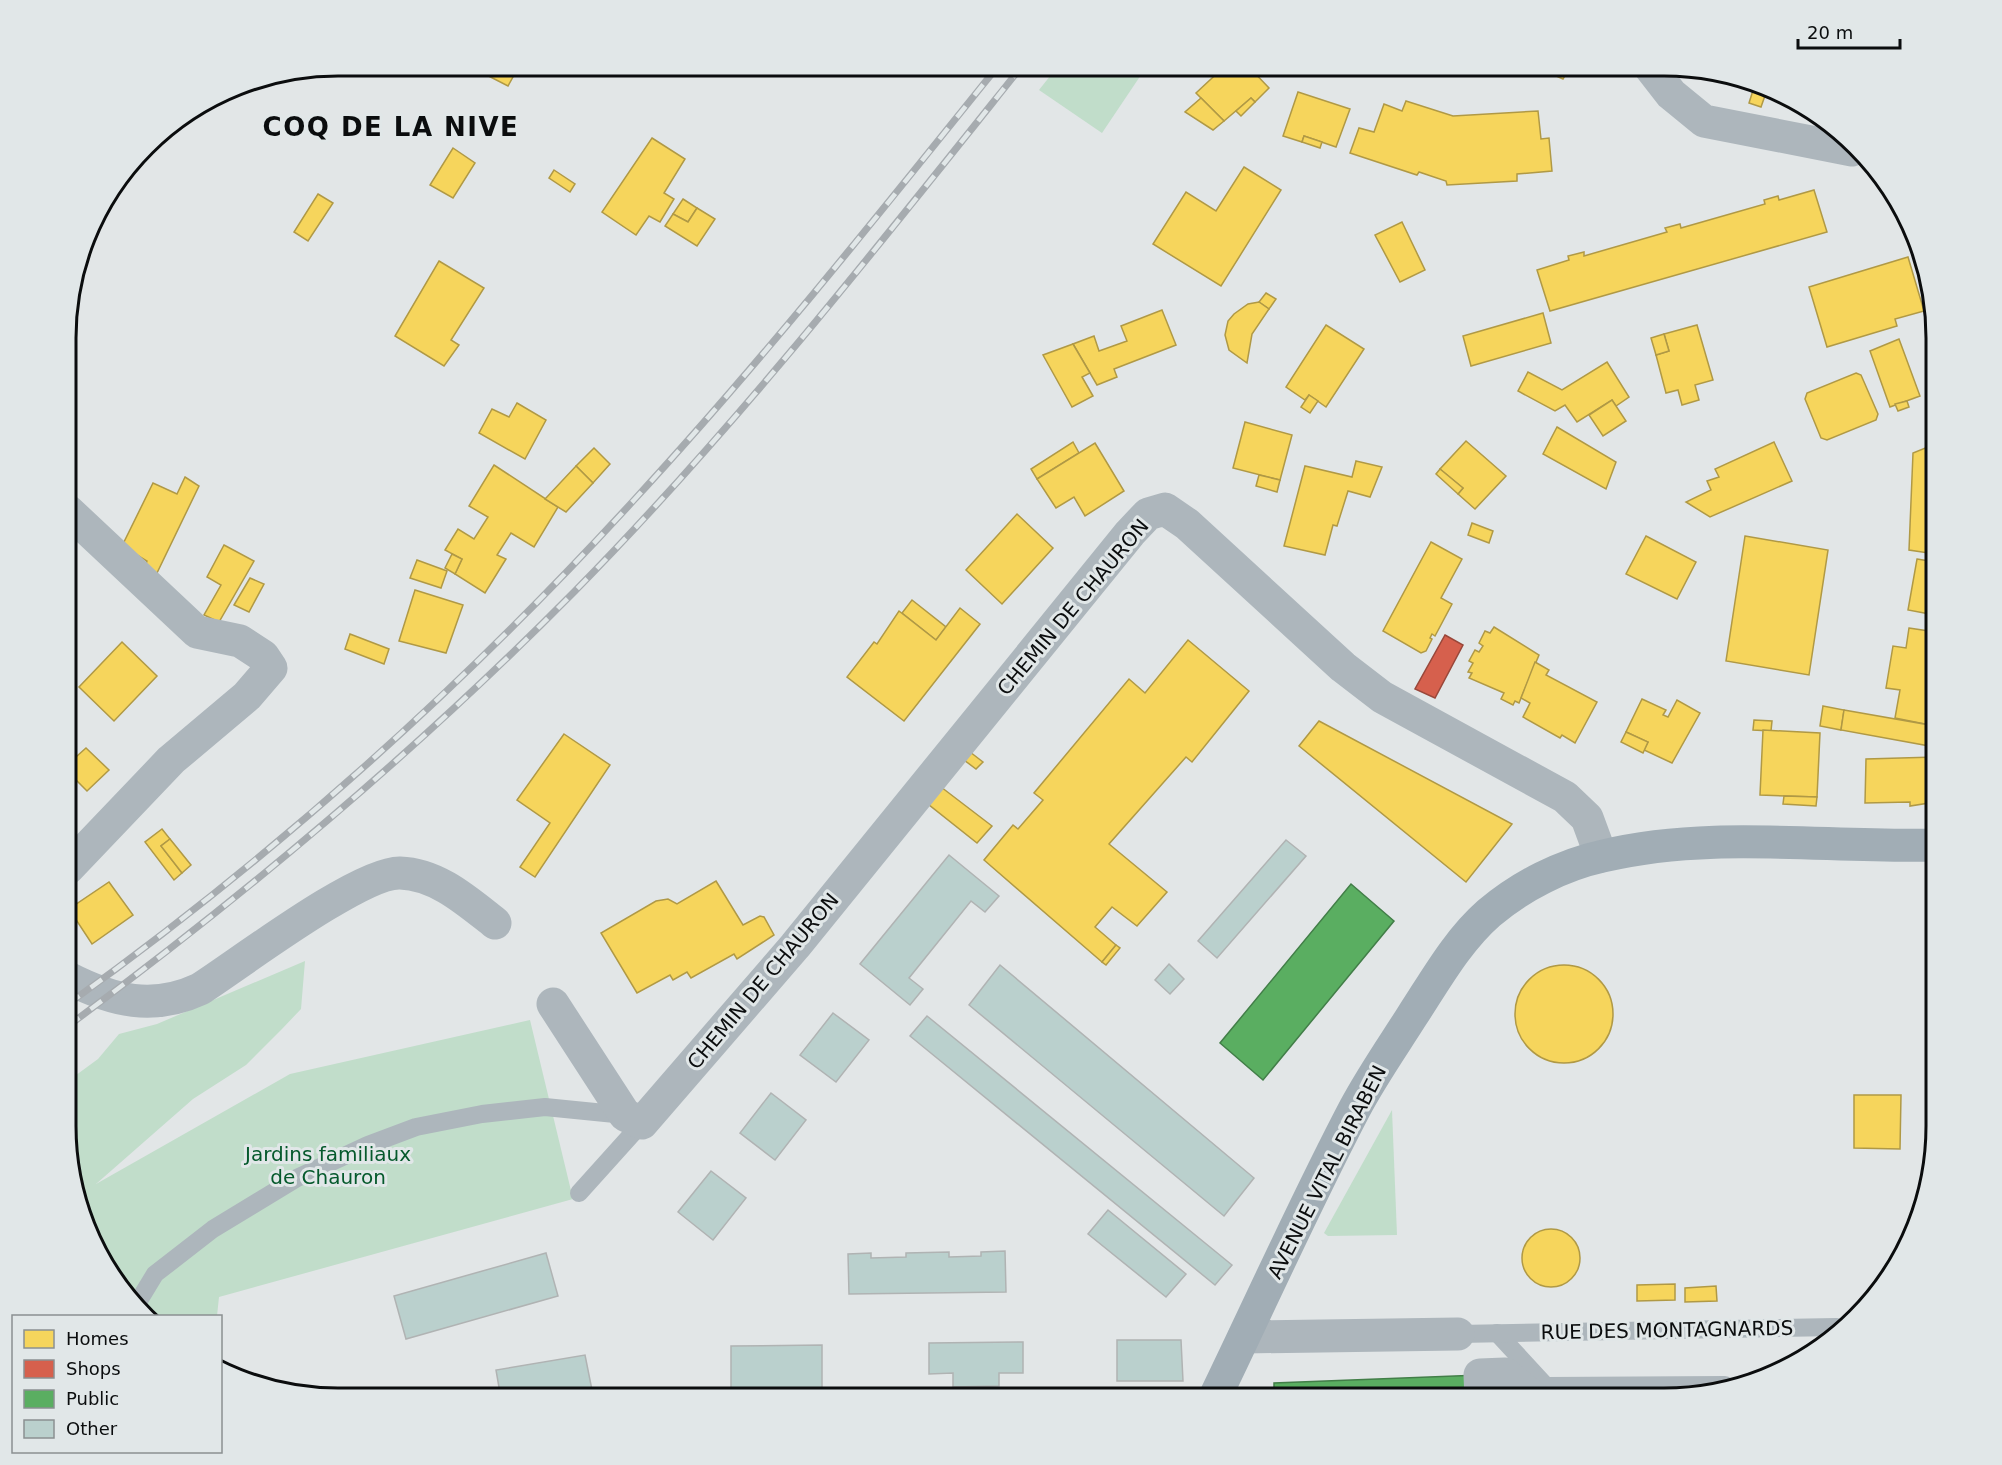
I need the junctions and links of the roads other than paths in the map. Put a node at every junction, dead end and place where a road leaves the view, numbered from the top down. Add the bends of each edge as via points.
1 (1657, 76) edge
2 (1843, 148) edge
3 (76, 519) edge
4 (1926, 845) edge
5 (1601, 856) junction
6 (76, 860) edge
7 (495, 923) dead end
8 (76, 981) edge
9 (553, 1004) dead end
10 (633, 1119) junction
11 (579, 1193) dead end
12 (141, 1298) edge
13 (1831, 1327) edge
14 (1497, 1333) junction
15 (1458, 1334) joint
16 (1244, 1337) junction
17 (1707, 1384) edge
18 (1219, 1388) edge
19 (1481, 1388) edge
20 (1522, 1388) edge

1 - 2 street via 1671,94 1704,121
3 - 6 street via 197,632 240,641 263,656 271,668 247,696 171,760
4 - 5 main road via 1747,841 1645,847
5 - 10 street, CHEMIN DE CHAURON via 1587,818 1565,796 1383,697 1343,667 1187,524 1165,509 1148,514 1130,533 795,946
5 - 16 main road, AVENUE VITAL BIRABEN via 1567,866 1510,898 1478,924 1449,961 1356,1106
7 - 8 street via 462,897 430,879 399,873 373,879 342,895 184,997 130,1001
9 - 10 street
10 - 11 lane
10 - 12 lane via 545,1107 416,1127 377,1141 297,1178 213,1229 155,1274
13 - 14 lane, RUE DES MONTAGNARDS
14 - 15 lane, RUE DES MONTAGNARDS
14 - 17 lane, RUE DES MONTAGNARDS via 1546,1386
15 - 16 street, RUE DES MONTAGNARDS
16 - 18 main road, AVENUE VITAL BIRABEN
19 - 20 street via 1480,1375 1505,1374

